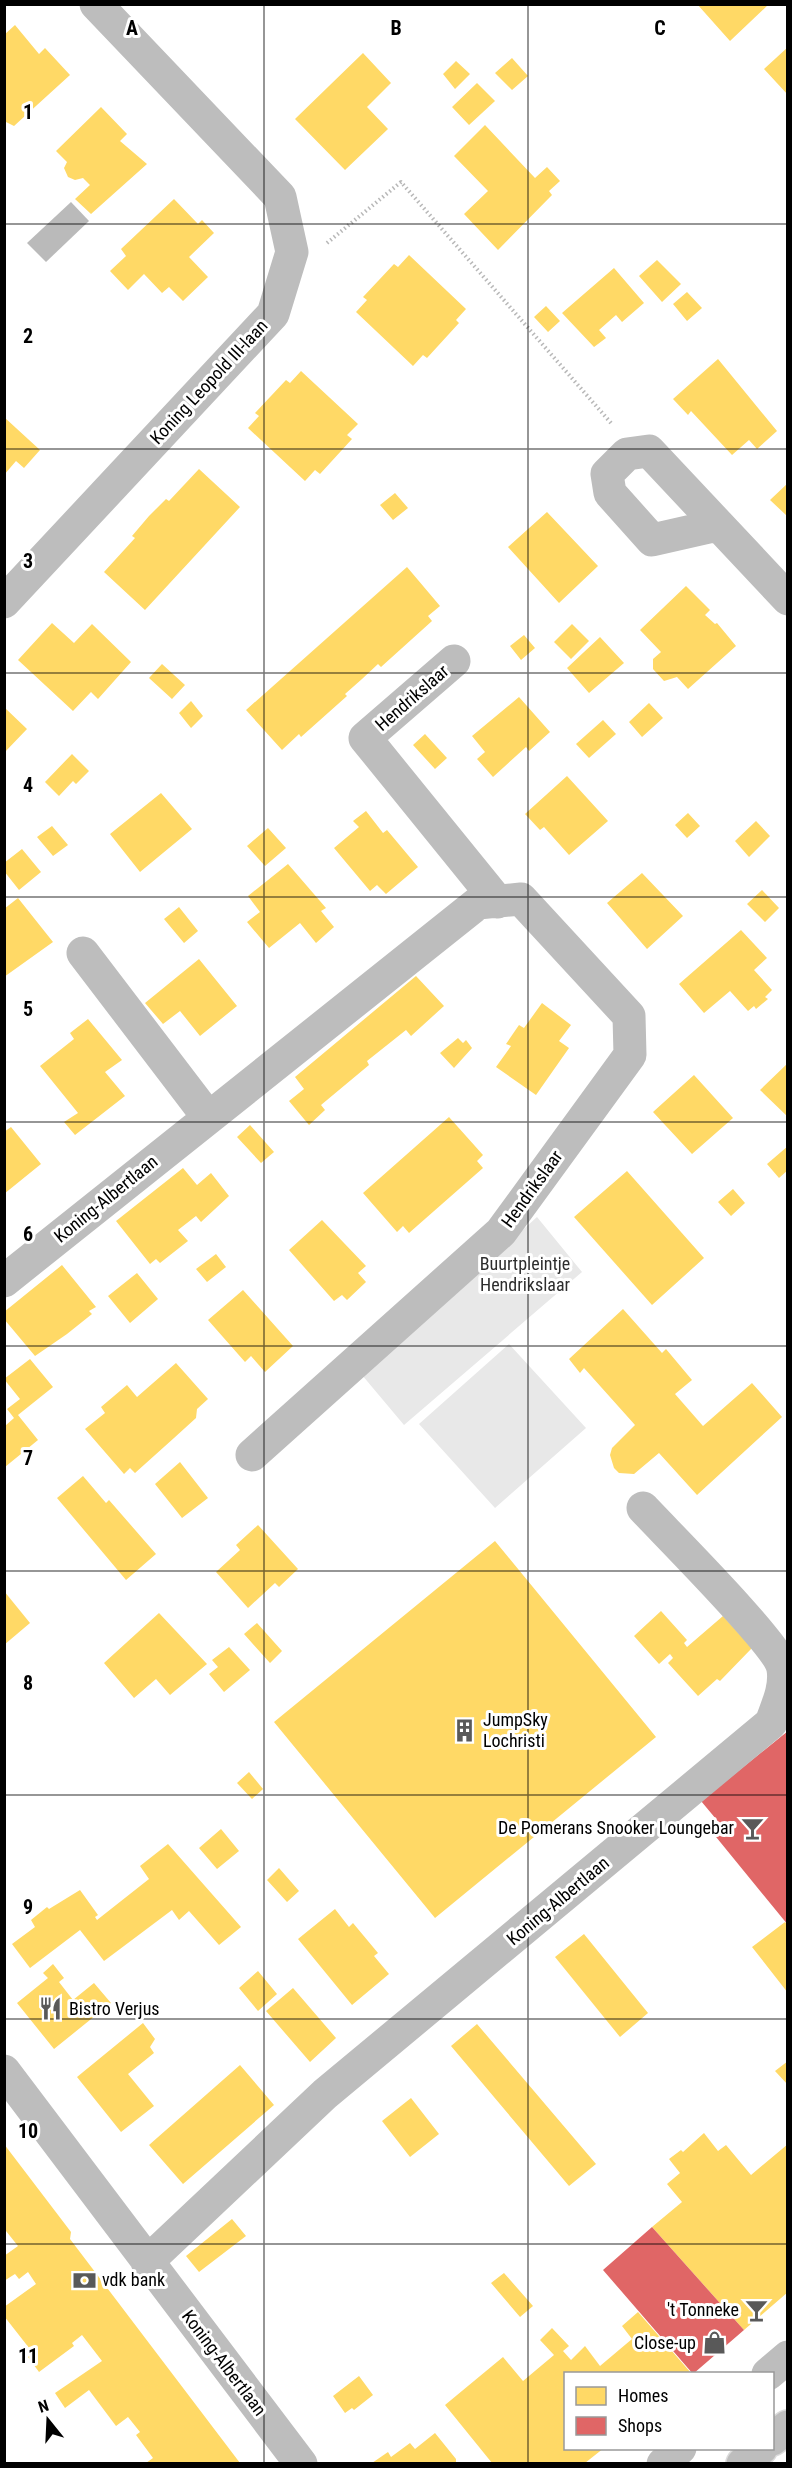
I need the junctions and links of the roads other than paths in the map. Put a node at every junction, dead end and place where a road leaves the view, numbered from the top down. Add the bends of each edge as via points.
1 (96, 4) edge
2 (718, 525) junction
3 (788, 599) edge
4 (4, 602) edge
5 (454, 661) dead end
6 (498, 902) junction
7 (83, 953) dead end
8 (405, 961) joint
9 (208, 1117) junction
10 (4, 1281) edge
11 (252, 1455) dead end
12 (643, 1508) dead end
13 (4, 2071) edge
14 (147, 2262) junction
15 (788, 2357) edge
16 (769, 2372) edge
17 (788, 2427) edge
18 (774, 2438) edge
19 (678, 2450) edge
20 (759, 2450) edge
21 (301, 2463) edge
22 (663, 2463) edge
23 (743, 2463) edge

1 - 4 street, Koning Leopold III-laan via 280,196 292,252 273,314
2 - 2 street via 649,450 627,454 607,474 610,493 652,540
2 - 3 street
5 - 6 street, Hendrikslaar via 365,738
6 - 8 street, Hendrikslaar via 478,903
6 - 11 street, Hendrikslaar via 521,899 629,1016 630,1055 501,1232
7 - 9 street
8 - 9 street, Koning-Albertlaan
9 - 10 street, Koning-Albertlaan
12 - 14 street, Koning-Albertlaan via 757,1630 783,1667 783,1691 771,1723 325,2094
13 - 14 street, Koning-Albertlaan
14 - 21 street, Koning-Albertlaan
15 - 16 street
17 - 18 street
19 - 22 street
20 - 23 street

